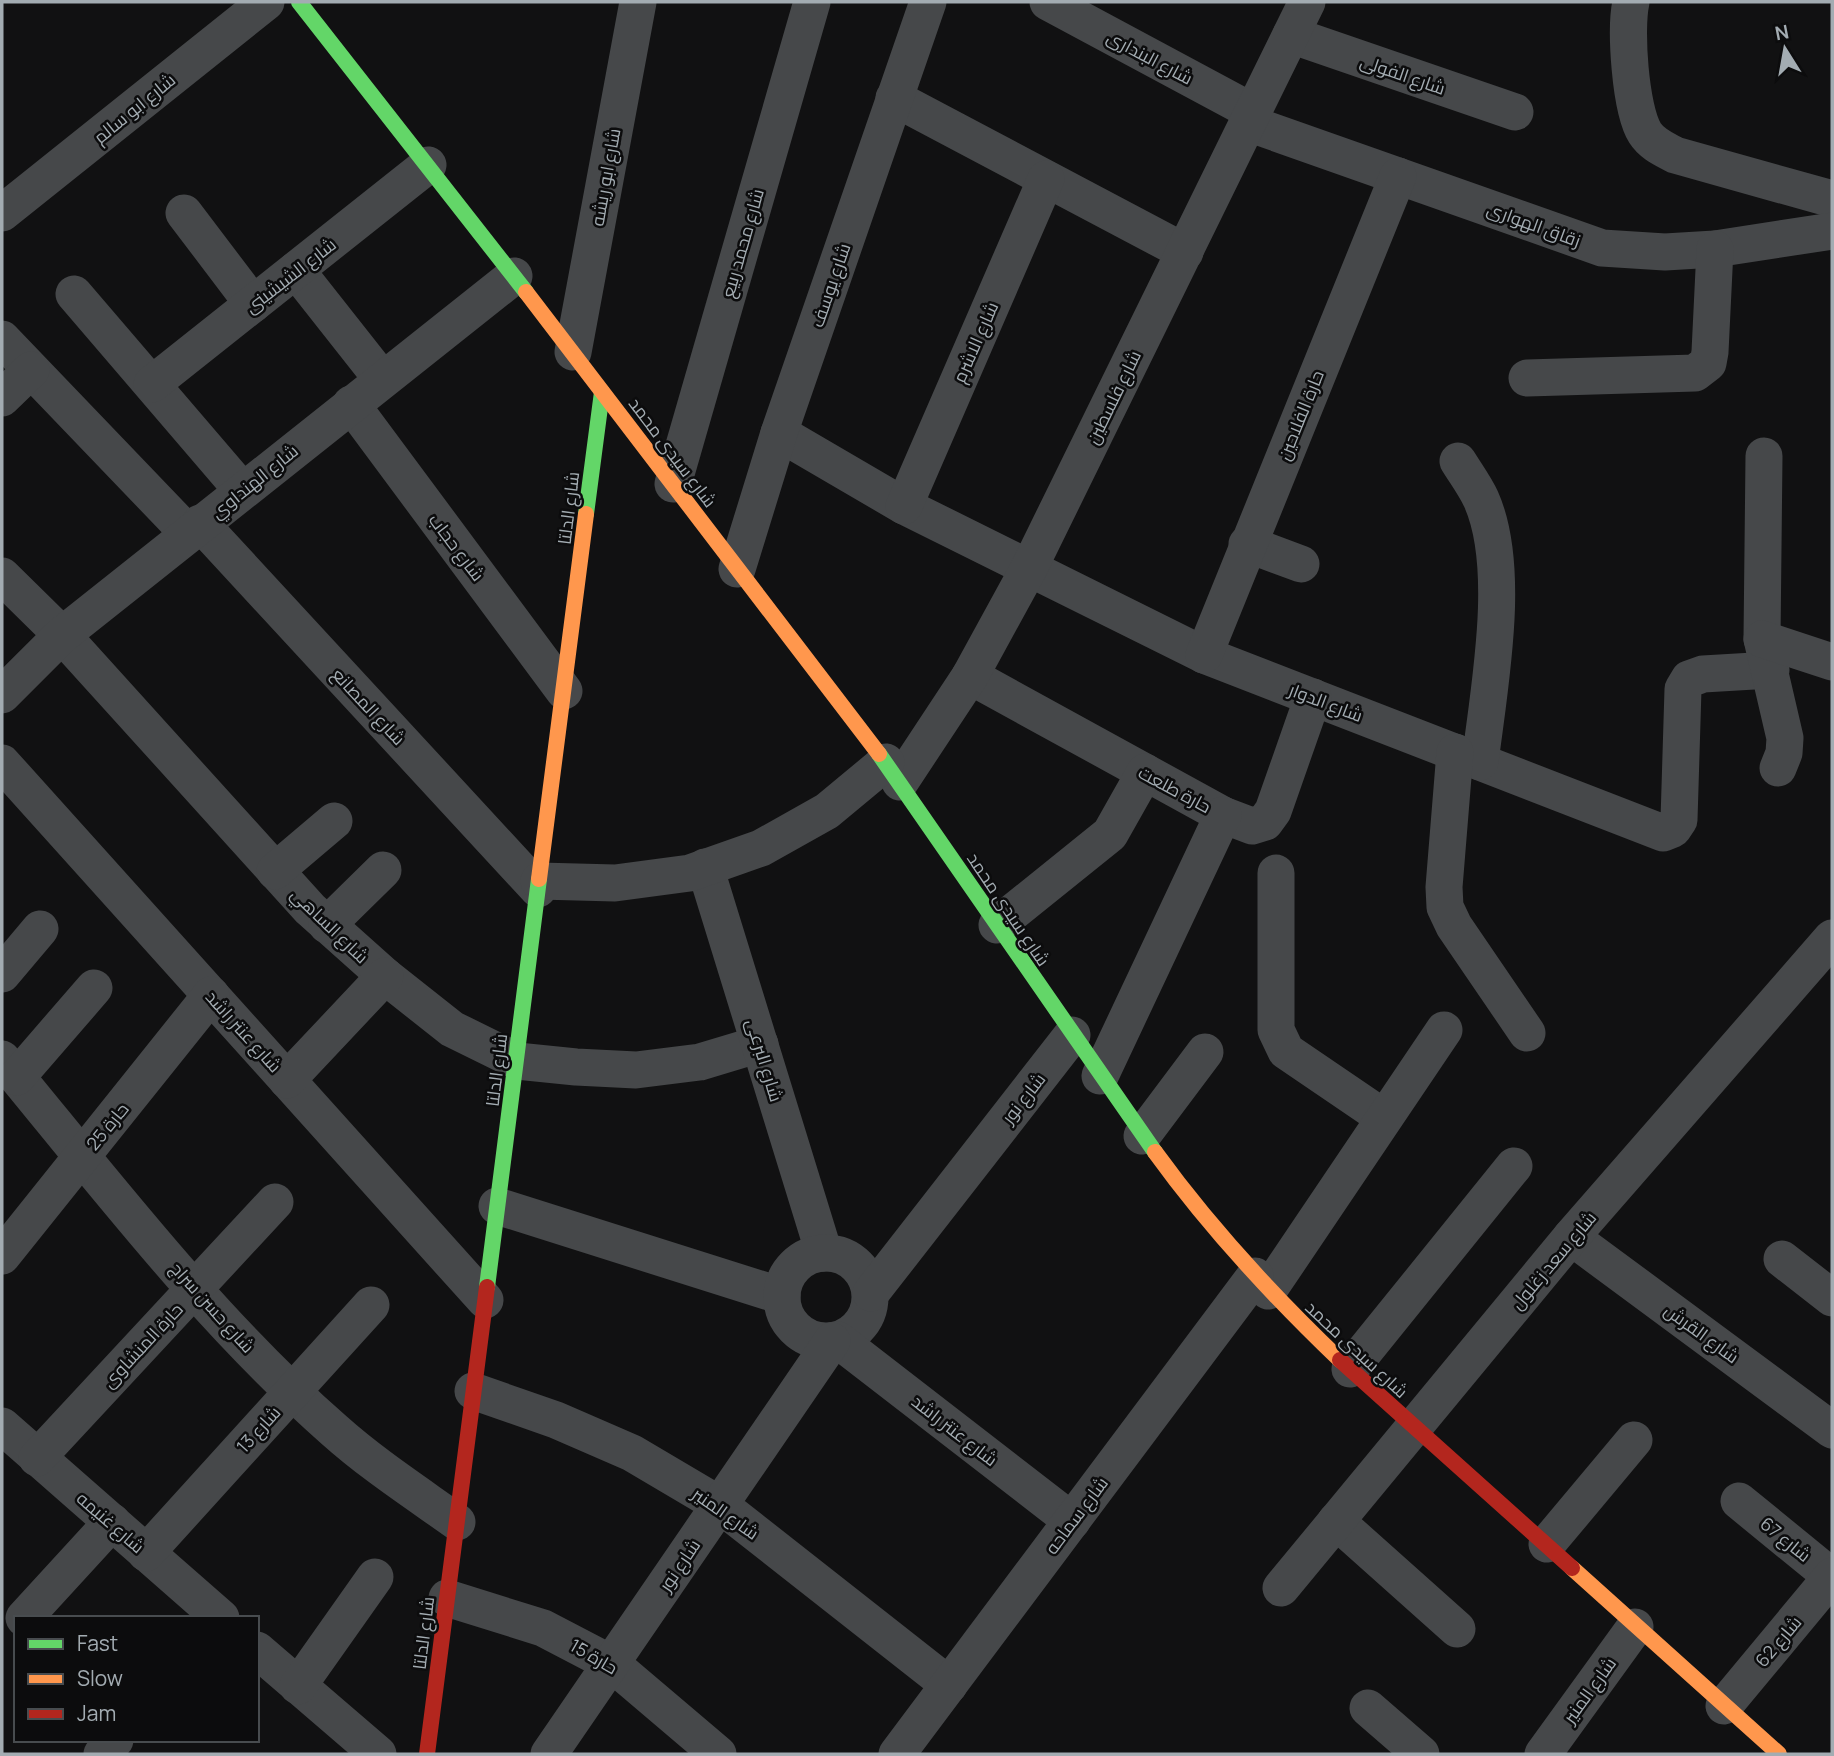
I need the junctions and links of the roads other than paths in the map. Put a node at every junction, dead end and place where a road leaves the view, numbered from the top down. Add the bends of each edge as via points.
1 (266, 2) edge
2 (299, 2) edge
3 (638, 2) edge
4 (812, 2) edge
5 (928, 2) edge
6 (1048, 2) edge
7 (1307, 2) edge
8 (1631, 2) edge
9 (1291, 35) junction
10 (894, 98) junction
11 (1515, 112) dead end
12 (1251, 118) junction
13 (428, 166) junction
14 (1398, 176) junction
15 (1046, 179) junction
16 (1832, 199) edge
17 (184, 213) dead end
18 (2, 214) edge
19 (1832, 231) edge
20 (1715, 249) junction
21 (1185, 252) junction
22 (296, 271) junction
23 (514, 276) junction
24 (74, 294) dead end
25 (253, 304) junction
26 (2, 339) edge
27 (573, 352) junction
28 (31, 370) junction
29 (1527, 378) dead end
30 (382, 379) junction
31 (152, 384) junction
32 (602, 392) junction
33 (2, 398) edge
34 (351, 404) junction
35 (779, 433) junction
36 (1764, 456) dead end
37 (1458, 461) dead end
38 (673, 484) junction
39 (242, 490) junction
40 (904, 506) junction
41 (194, 528) junction
42 (1247, 544) junction
43 (1301, 564) dead end
44 (737, 569) junction
45 (1028, 570) junction
46 (2, 576) edge
47 (62, 635) junction
48 (1767, 654) junction
49 (1204, 655) junction
50 (1832, 662) edge
51 (970, 676) junction
52 (564, 691) junction
53 (2, 695) edge
54 (1314, 697) junction
55 (1468, 757) junction
56 (2, 763) edge
57 (1778, 768) dead end
58 (893, 772) junction
59 (1144, 772) junction
60 (1223, 815) junction
61 (334, 821) dead end
62 (705, 867) junction
63 (383, 870) dead end
64 (275, 871) junction
65 (1276, 873) dead end
66 (539, 885) junction
67 (327, 925) junction
68 (997, 925) junction
69 (40, 929) dead end
70 (1832, 939) edge
71 (2, 974) edge
72 (385, 976) junction
73 (94, 988) dead end
74 (211, 995) junction
75 (1444, 1030) dead end
76 (1527, 1033) dead end
77 (1072, 1035) junction
78 (760, 1044) junction
79 (1205, 1052) dead end
80 (517, 1061) junction
81 (9, 1068) edge
82 (1100, 1076) junction
83 (287, 1080) junction
84 (1383, 1117) junction
85 (1142, 1136) junction
86 (82, 1156) junction
87 (1514, 1166) dead end
88 (275, 1202) dead end
89 (498, 1206) junction
90 (1571, 1237) junction
91 (824, 1253) junction
92 (2, 1256) edge
93 (1782, 1259) dead end
94 (1261, 1283) junction
95 (195, 1288) junction
96 (871, 1293) junction
97 (782, 1296) junction
98 (1832, 1298) edge
99 (485, 1300) junction
100 (371, 1305) dead end
101 (835, 1340) junction
102 (1350, 1369) junction
103 (293, 1391) junction
104 (474, 1391) junction
105 (2, 1426) edge
106 (1413, 1428) junction
107 (1832, 1430) edge
108 (1634, 1440) dead end
109 (37, 1458) junction
110 (1739, 1501) dead end
111 (720, 1505) junction
112 (1072, 1521) junction
113 (1336, 1521) junction
114 (112, 1522) junction
115 (457, 1522) junction
116 (1546, 1544) junction
117 (146, 1553) junction
118 (374, 1577) dead end
119 (1832, 1577) edge
120 (1281, 1588) dead end
121 (447, 1598) junction
122 (26, 1616) edge
123 (219, 1616) edge
124 (1635, 1627) junction
125 (14, 1628) edge
126 (1457, 1629) dead end
127 (2, 1642) edge
128 (259, 1652) edge
129 (611, 1664) junction
130 (949, 1685) junction
131 (298, 1686) junction
132 (1724, 1706) junction
133 (1368, 1708) dead end
134 (361, 1749) edge
135 (427, 1754) edge
136 (550, 1754) edge
137 (718, 1754) edge
138 (897, 1754) edge
139 (1421, 1754) edge
140 (1543, 1754) edge
141 (1779, 1754) edge

1 - 18 street, شارع ابو سالم
2 - 13 street, شارع سيدى محمد
3 - 27 street, شارع ابو ريشه
4 - 38 street, شارع محمد ربيع
5 - 10 street, شارع يوسف
6 - 12 street, شارع البندارى
7 - 9 street, شارع فلسطين
8 - 16 street via 1628,39 1639,122 1655,144 1675,155
9 - 11 street, شارع الفولى
9 - 12 street, شارع فلسطين
10 - 15 street
10 - 35 street, شارع يوسف
12 - 14 street, زقاق الهوارى
12 - 21 street, شارع فلسطين
13 - 22 street, شارع الشيشينى
13 - 23 street, شارع سيدى محمد
14 - 20 street, زقاق الهوارى via 1602,248
14 - 42 street, حارة الفلاحين
15 - 21 street
15 - 40 street, شارع الاشرم
17 - 25 street
19 - 20 street, زقاق الهوارى
20 - 29 street via 1710,352 1708,363 1695,373
21 - 45 street, شارع فلسطين
22 - 25 street, شارع الشيشينى
22 - 30 street
23 - 27 street, شارع سيدى محمد
23 - 30 street, شارع الهنداوي
24 - 31 street
25 - 31 street, شارع الشيشينى
26 - 28 street, شارع المصانع
27 - 32 street, شارع سيدى محمد
28 - 33 street
28 - 41 street, شارع المصانع
30 - 34 street, شارع الهنداوي
31 - 39 street
32 - 38 street, شارع سيدى محمد
32 - 52 street, شارع الدلتا
34 - 39 street, شارع الهنداوي
34 - 52 street, شارع حجاب
35 - 40 street, شارع الدوار
35 - 44 street, شارع يوسف
36 - 48 street
37 - 55 street via 1481,499 1494,561 1494,638
38 - 44 street, شارع سيدى محمد
39 - 41 street, شارع الهنداوي
40 - 45 street, شارع الدوار
41 - 47 street, شارع الهنداوي
41 - 66 street, شارع المصانع
42 - 43 street
42 - 49 street, حارة الفلاحين
44 - 58 street, شارع سيدى محمد
45 - 49 street, شارع الدوار
45 - 51 street, شارع فلسطين
46 - 47 street, شارع الساهي
47 - 53 street, شارع الهنداوي
47 - 64 street, شارع الساهي
48 - 50 street
48 - 55 street, شارع الدوار via 1689,679 1683,689 1679,820 1663,833
48 - 57 street via 1785,738
49 - 54 street, شارع الدوار
51 - 58 street, شارع فلسطين
51 - 59 street, حارة طلعت
52 - 66 street, شارع الدلتا
54 - 55 street, شارع الدوار
54 - 60 street, حارة طلعت via 1265,822 1252,826
55 - 76 street via 1444,887 1445,906
56 - 74 street, شارع عنتر راشد
58 - 62 street, شارع فلسطين via 761,848
58 - 68 street, شارع سيدى محمد
59 - 60 street, حارة طلعت
59 - 68 street via 1110,834
60 - 82 street
61 - 64 street
62 - 66 street, شارع فلسطين via 615,883
62 - 78 street, شارع البرعى
63 - 67 street
64 - 67 street, شارع الساهي
65 - 84 street via 1279,1042
66 - 80 street, شارع الدلتا
67 - 72 street, شارع الساهي
68 - 77 street, شارع سيدى محمد
69 - 71 street
70 - 90 street, شارع سعد زغلول
72 - 80 street, شارع الساهي via 452,1029
72 - 83 street
73 - 81 street
74 - 83 street, شارع عنتر راشد
74 - 86 street, حارة 25
75 - 84 street, شارع سماحه
77 - 82 street, شارع سيدى محمد
77 - 96 street, شارع نور
78 - 80 street, شارع الساهي via 700,1062 636,1070
78 - 91 street, شارع البرعى
79 - 85 street
80 - 89 street, شارع الدلتا
81 - 86 street, شارع حسن سراج
82 - 85 street, شارع سيدى محمد
83 - 99 street, شارع عنتر راشد
84 - 94 street, شارع سماحه
85 - 94 street, شارع سيدى محمد via 1197,1210
86 - 92 street, حارة 25
86 - 95 street, شارع حسن سراج
87 - 102 street
88 - 95 street, حارة المنشاوى
89 - 97 street
89 - 99 street, شارع الدلتا
90 - 106 street, شارع سعد زغلول
90 - 107 street, شارع القرش
91 - 96 street via 855,1263
91 - 97 street via 799,1262 784,1283
93 - 98 street
94 - 102 street, شارع سيدى محمد
94 - 112 street, شارع سماحه
95 - 103 street, شارع حسن سراج
95 - 109 street, حارة المنشاوى
96 - 101 street via 863,1322
97 - 101 street via 784,1311 803,1335
99 - 104 street, شارع الدلتا
100 - 103 street, شارع 13
101 - 111 street, شارع نور
101 - 112 street, شارع عنتر راشد
102 - 106 street, شارع سيدى محمد
103 - 115 street, شارع حسن سراج via 370,1460
103 - 117 street, شارع 13
104 - 111 street, شارع المنير via 632,1453
104 - 115 street, شارع الدلتا
105 - 109 street, شارع غنيمه
106 - 113 street, شارع سعد زغلول
106 - 116 street, شارع سيدى محمد
108 - 116 street
109 - 114 street, شارع غنيمه
110 - 119 street, شارع 67
111 - 129 street, شارع نور
111 - 130 street, شارع المنير
112 - 130 street, شارع سماحه
113 - 120 street, شارع سعد زغلول
113 - 126 street
114 - 117 street, شارع غنيمه
114 - 122 street
115 - 121 street, شارع الدلتا
116 - 124 street, شارع سيدى محمد
117 - 123 street, شارع غنيمه
118 - 131 street
119 - 132 street, شارع 62
121 - 129 street, حارة 15 via 543,1628
121 - 135 street, شارع الدلتا
124 - 132 street, شارع سيدى محمد
124 - 140 street, شارع المنير
125 - 127 street
128 - 131 street
129 - 136 street, شارع نور
129 - 137 street, حارة 15
130 - 138 street, شارع سماحه
131 - 134 street
132 - 141 street, شارع سيدى محمد
133 - 139 street

